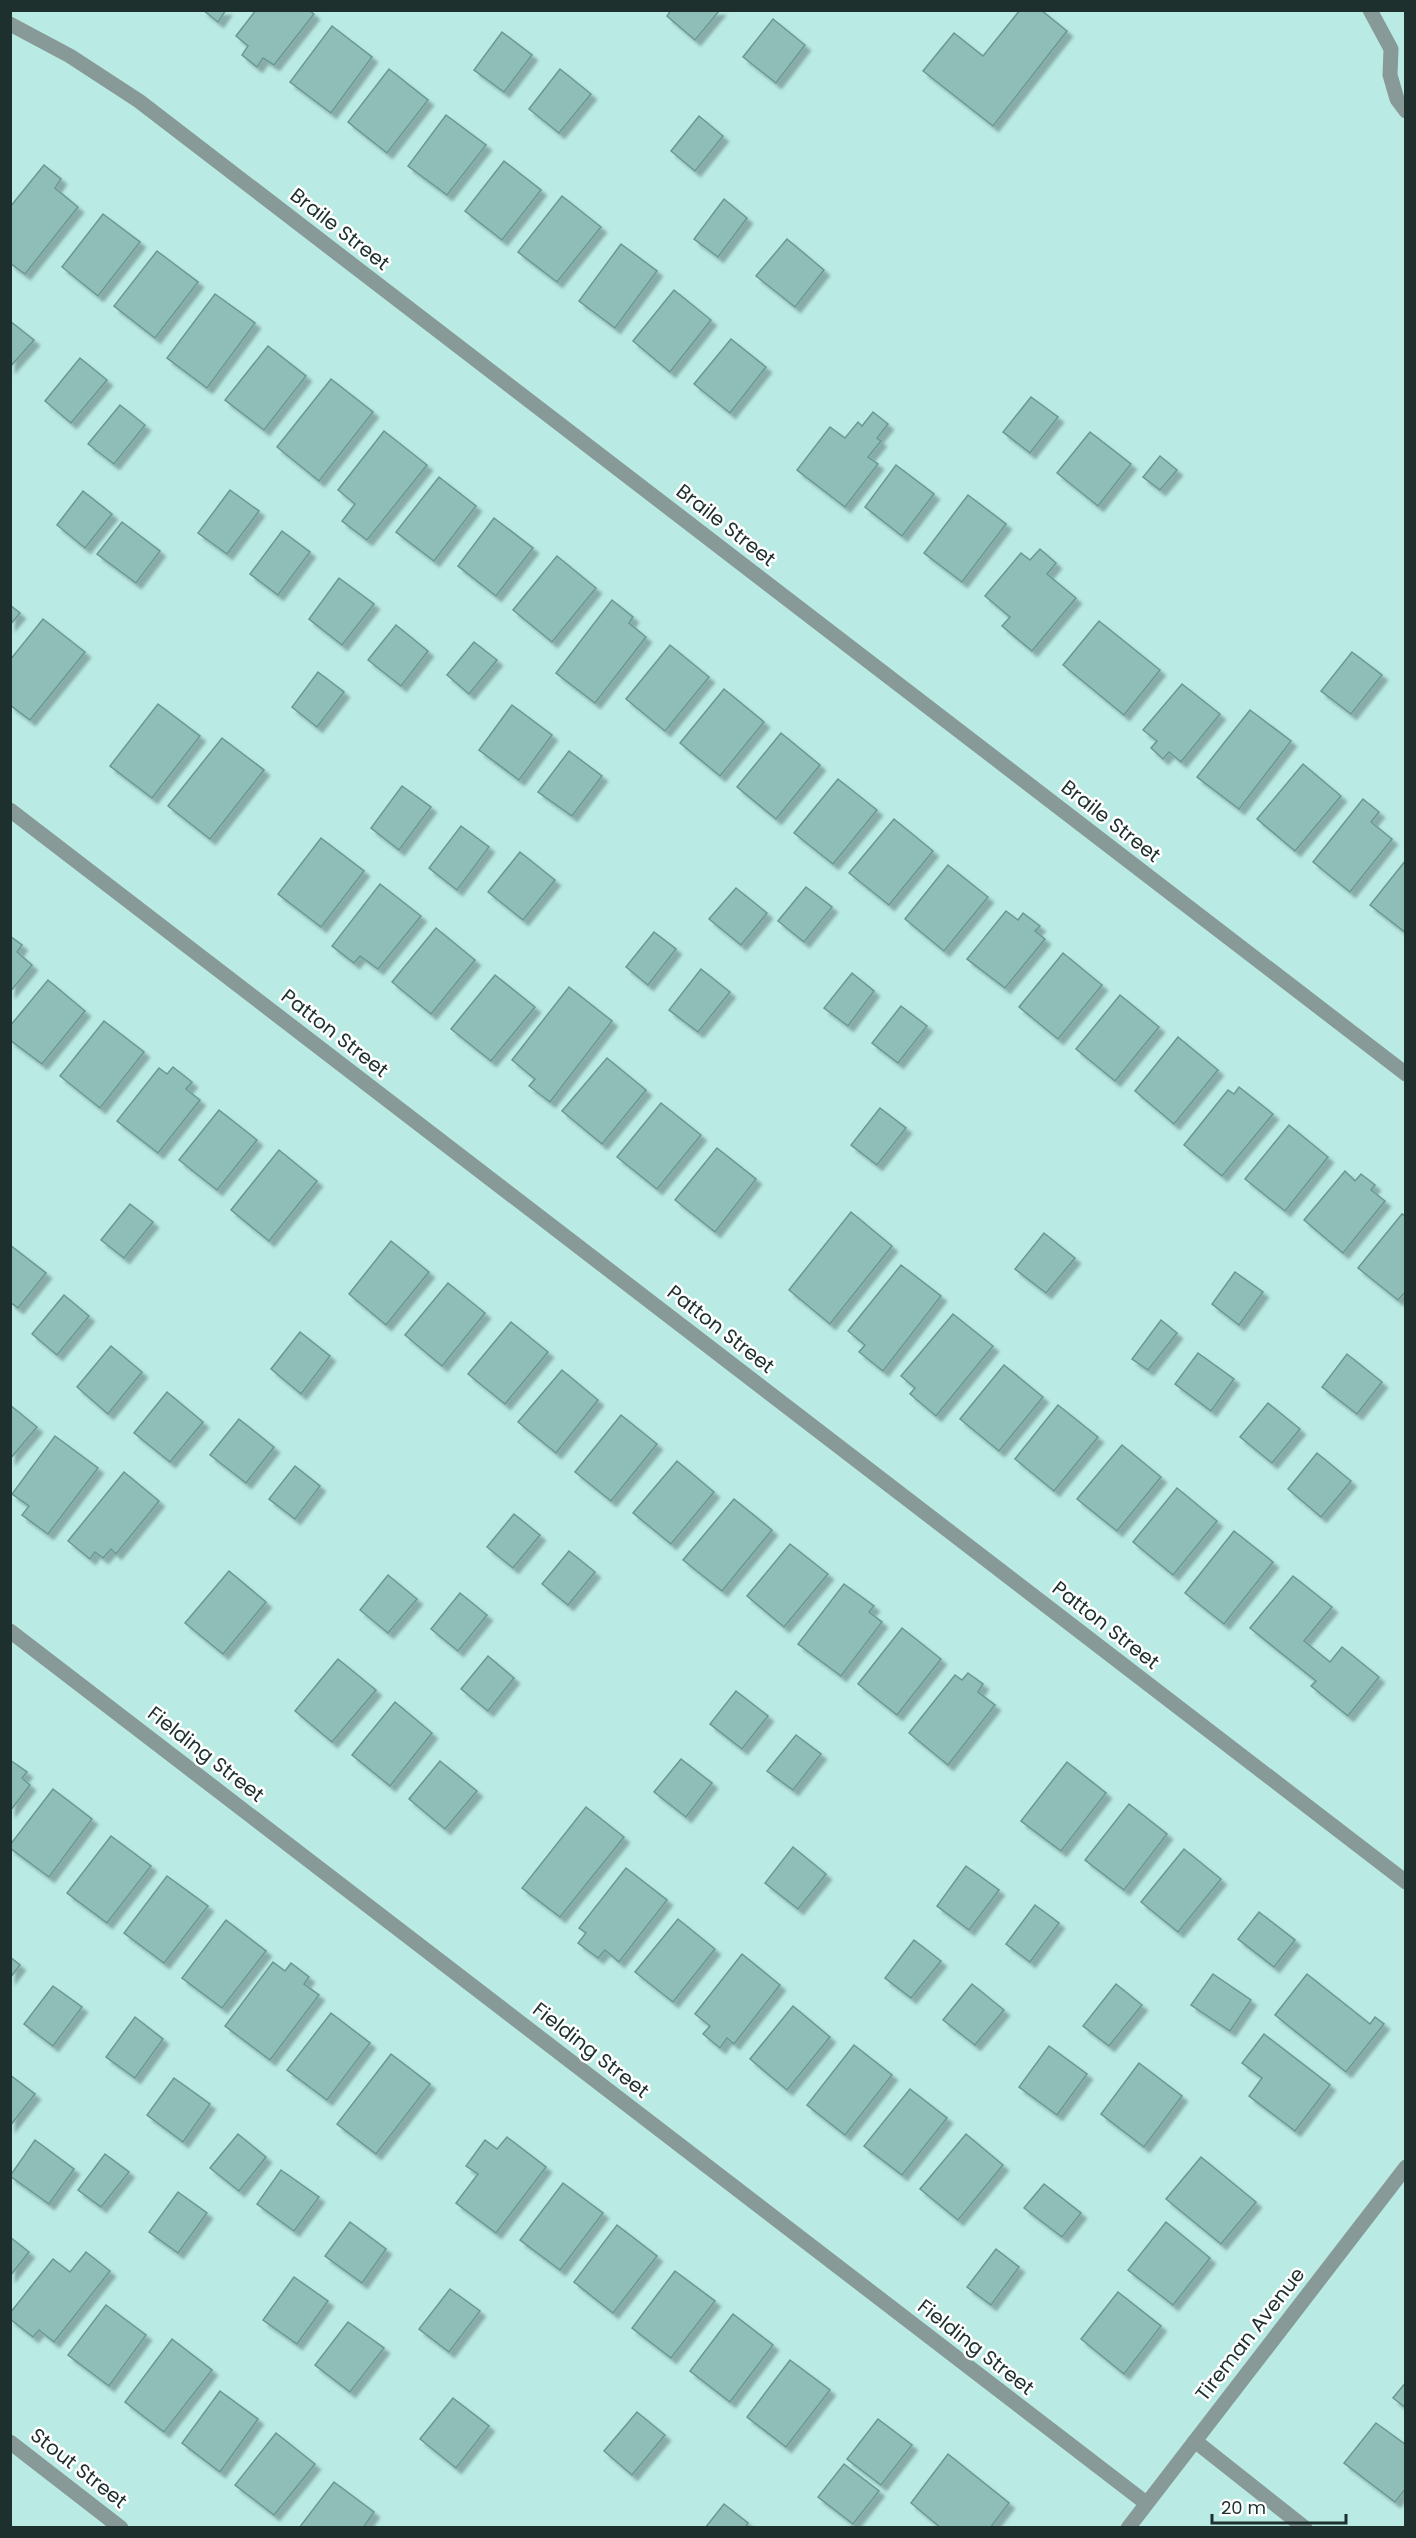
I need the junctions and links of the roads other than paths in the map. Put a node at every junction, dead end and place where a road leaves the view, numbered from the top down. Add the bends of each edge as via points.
1 (1370, 10) edge
2 (10, 24) edge
3 (1406, 111) edge
4 (10, 810) edge
5 (1406, 1074) edge
6 (10, 1630) edge
7 (1406, 1882) edge
8 (1406, 2167) edge
9 (1195, 2440) junction
10 (10, 2442) edge
11 (1146, 2503) junction
12 (121, 2528) edge
13 (1128, 2528) edge
14 (1305, 2528) edge

1 - 3 street via 1391,49 1390,75 1397,99
2 - 5 street, Braile Street via 70,56 139,101
4 - 7 street, Patton Street
6 - 11 street, Fielding Street
8 - 9 street, Tireman Avenue
9 - 11 street, Tireman Avenue
9 - 14 street
10 - 12 street, Stout Street
11 - 13 street, Tireman Avenue

